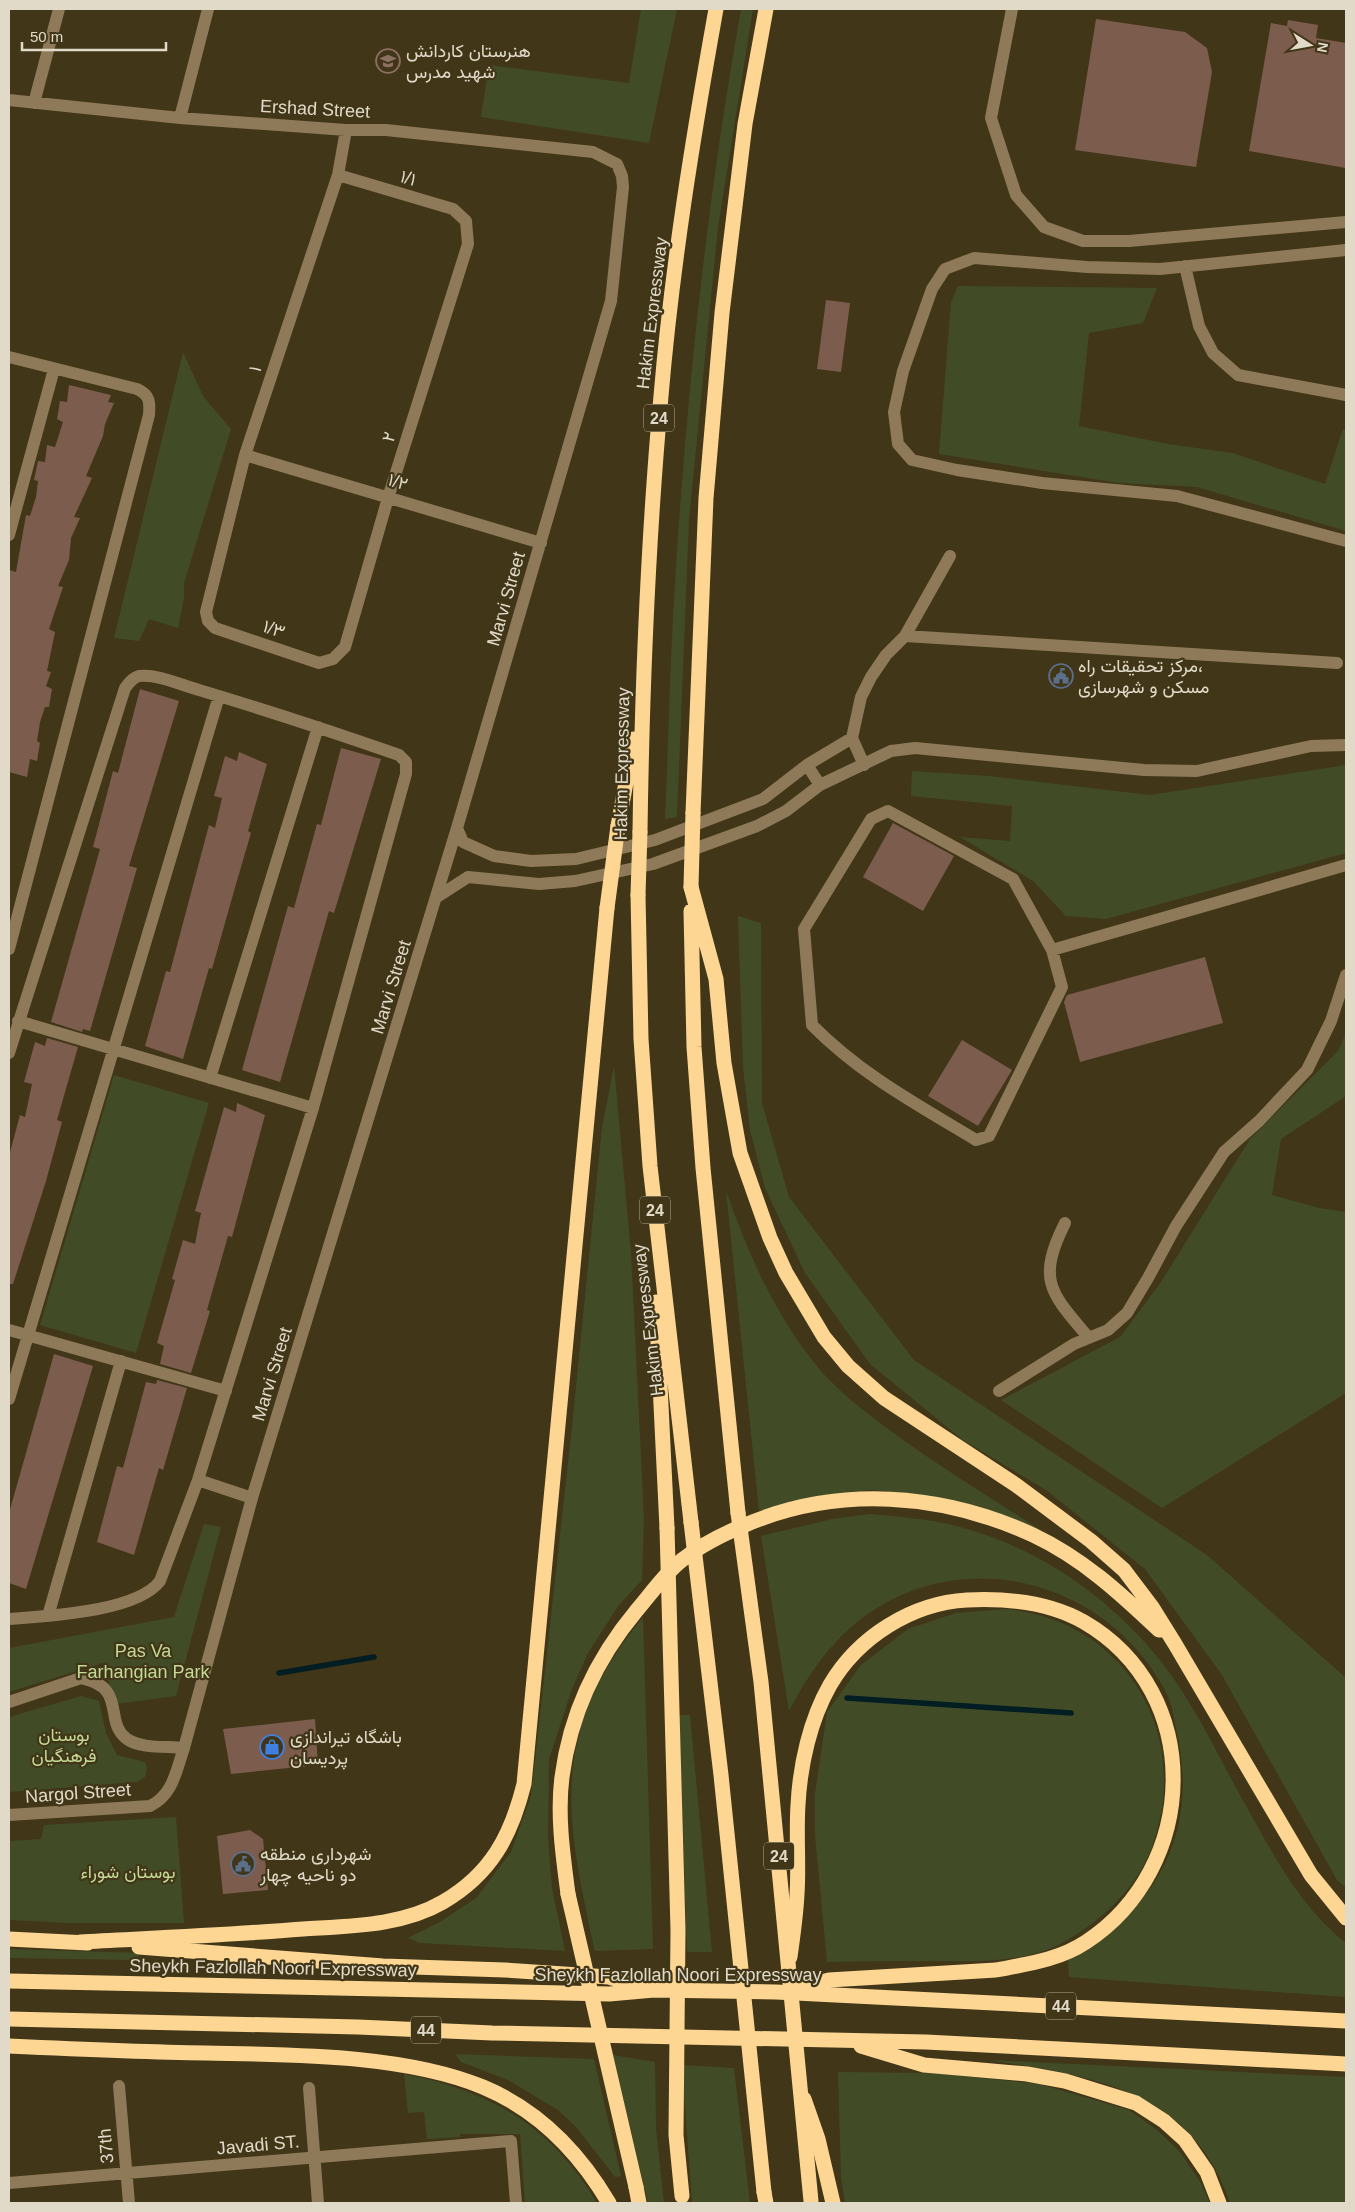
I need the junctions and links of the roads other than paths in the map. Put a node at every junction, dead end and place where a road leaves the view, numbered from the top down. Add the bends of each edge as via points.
1 (59, 9) edge
2 (208, 9) edge
3 (716, 9) edge
4 (766, 9) edge
5 (1012, 9) edge
6 (9, 100) edge
7 (34, 103) junction
8 (180, 118) junction
9 (346, 130) junction
10 (617, 164) joint
11 (338, 175) junction
12 (466, 221) joint
13 (1346, 222) edge
14 (1346, 250) edge
15 (1185, 266) junction
16 (9, 357) edge
17 (54, 369) junction
18 (1346, 395) edge
19 (245, 455) junction
20 (388, 498) junction
21 (9, 535) edge
22 (1346, 541) edge
23 (541, 543) junction
24 (950, 556) dead end
25 (208, 621) joint
26 (906, 636) junction
27 (333, 659) joint
28 (1337, 663) dead end
29 (219, 696) junction
30 (642, 696) junction
31 (318, 726) junction
32 (852, 738) junction
33 (1346, 745) edge
34 (807, 765) junction
35 (864, 766) junction
36 (820, 784) junction
37 (458, 828) junction
38 (1346, 865) edge
39 (691, 887) junction
40 (437, 897) junction
41 (14, 915) edge
42 (9, 948) edge
43 (1052, 950) junction
44 (1346, 975) edge
45 (18, 1022) junction
46 (113, 1049) junction
47 (9, 1053) edge
48 (210, 1078) junction
49 (313, 1108) junction
50 (650, 1166) junction
51 (1065, 1223) dead end
52 (9, 1330) edge
53 (28, 1335) junction
54 (1089, 1338) junction
55 (121, 1362) junction
56 (226, 1391) junction
57 (1000, 1391) dead end
58 (9, 1399) edge
59 (198, 1480) junction
60 (252, 1498) junction
61 (48, 1616) junction
62 (9, 1619) edge
63 (1175, 1644) junction
64 (9, 1702) edge
65 (184, 1748) junction
66 (150, 1806) joint
67 (9, 1815) edge
68 (1346, 1918) edge
69 (9, 1939) edge
70 (80, 1942) junction
71 (790, 1963) junction
72 (9, 1981) edge
73 (654, 1990) junction
74 (776, 1992) junction
75 (9, 2019) edge
76 (1346, 2021) edge
77 (843, 2040) junction
78 (9, 2046) edge
79 (1346, 2064) edge
80 (798, 2081) junction
81 (119, 2086) dead end
82 (310, 2088) dead end
83 (315, 2158) junction
84 (126, 2173) junction
85 (9, 2183) edge
86 (765, 2198) edge
87 (682, 2200) edge
88 (811, 2202) edge
89 (129, 2203) edge
90 (318, 2203) edge
91 (516, 2203) edge
92 (608, 2203) edge
93 (639, 2203) edge
94 (833, 2203) edge
95 (1219, 2203) edge

1 - 7 street
2 - 8 street
3 - 30 highway, Hakim Expressway / 24 via 695,127 661,394
4 - 39 highway, 24, bridge via 745,124 722,313 706,498
5 - 13 street via 991,118 1016,195 1044,228 1082,242 1129,241
6 - 7 street, Ershad Street
7 - 8 street, Ershad Street
8 - 9 street, Ershad Street
9 - 10 street, Ershad Street via 386,130 593,152
9 - 11 street, ۱
10 - 23 street, Marvi Street via 623,187 612,301
11 - 12 street, ۱/۱ via 453,210
11 - 19 street, ۱
12 - 20 street, ۲ via 468,244
14 - 15 street
15 - 18 street via 1199,326 1213,354 1238,375
15 - 22 street via 1160,269 1087,267 974,258 944,269 932,289 904,371 894,412 898,444 912,460 957,470 1042,483 1177,496
16 - 17 street
17 - 21 street
17 - 41 street via 137,389 146,393 150,402
19 - 20 street, ۱/۲
19 - 25 street, ۱ via 206,612
20 - 23 street, ۱/۲
20 - 27 street, ۲ via 345,647
23 - 37 street, Marvi Street
24 - 26 street
25 - 27 street, ۱/۳ via 214,628 319,663
26 - 28 street
26 - 32 street via 886,655 871,677 861,697
29 - 31 street
29 - 45 street via 153,677 132,678 125,688
29 - 46 street
30 - 50 highway, Hakim Expressway / 24, bridge via 638,896 641,1039
30 - 70 highway, bridge via 618,826 608,908 524,1784 515,1818 490,1863 457,1894 420,1913 397,1919 257,1933
31 - 48 street
31 - 49 street via 399,755 407,767
32 - 34 street
32 - 35 street
33 - 35 street via 1311,746 1197,771 1144,770 915,748 891,751
34 - 36 street
34 - 37 street via 763,799 655,840 576,859 531,861 494,856 463,842
35 - 36 street
36 - 40 street via 786,811 757,826 653,864 575,881 538,884 468,877
37 - 40 street, Marvi Street
38 - 43 street
39 - 63 highway via 716,979 725,1072 740,1153 770,1238 786,1273 824,1337 848,1366 884,1398 1016,1485 1091,1541 1124,1570
39 - 71 highway, 24, bridge via 697,1084 738,1513 761,1682
40 - 60 street, Marvi Street
41 - 42 street
43 - 43 street via 1013,879 888,811 871,819 804,929 812,1026 866,1073 976,1140 989,1136 1062,987
44 - 54 street via 1331,1021 1307,1070 1259,1121 1224,1152 1176,1226 1127,1313 1108,1330
45 - 46 street
45 - 47 street
46 - 48 street
46 - 53 street
48 - 49 street
49 - 56 street
50 - 86 highway, Hakim Expressway / 24, bridge via 721,1775
50 - 87 highway, bridge via 667,1528 678,1930 676,2135
51 - 54 street via 1049,1262 1049,1282 1060,1304
52 - 53 street
53 - 55 street
53 - 58 street
54 - 57 street via 1074,1344
55 - 56 street
55 - 61 street
56 - 59 street
59 - 60 street
59 - 61 street via 160,1581 150,1592 112,1606
60 - 65 street, Marvi Street
61 - 62 street
63 - 68 highway via 1310,1875
63 - 93 highway, bridge via 1097,1574 1066,1552 995,1520 932,1504 851,1498 806,1505 762,1517 720,1535 680,1560 628,1621 586,1689 571,1730 562,1778 561,1830 568,1894
64 - 65 street via 82,1678 107,1690 126,1738 138,1744
65 - 66 street, Marvi Street via 171,1785 162,1800
66 - 67 street, Nargol Street
69 - 70 highway
70 - 73 highway via 383,1966 609,1977
71 - 74 highway via 797,1895 798,1805 802,1767 814,1724 831,1684 855,1653 876,1634 923,1608 952,1601 1018,1601 1056,1609 1084,1622 1110,1640 1132,1663 1151,1690 1168,1729 1173,1793 1171,1816 1160,1851 1144,1884 1117,1917 1085,1943 1053,1958 1022,1965 996,1970 829,1980
71 - 80 highway, 24, bridge
72 - 73 highway, Sheykh Fazlollah Noori Expressway / 44 via 610,1994
73 - 74 highway, Sheykh Fazlollah Noori Expressway / 44
74 - 76 highway, Sheykh Fazlollah Noori Expressway / 44
75 - 77 highway, 44
77 - 79 highway, 44 via 1047,2047
77 - 95 highway via 924,2065 1036,2075 1065,2081 1136,2104 1164,2120 1185,2140 1207,2172
78 - 92 highway via 294,2056 422,2068 484,2088 545,2124 572,2150
80 - 88 highway, 24, bridge
80 - 94 highway via 818,2139
81 - 84 street, 37th
82 - 83 street
83 - 84 street, Javadi ST.
83 - 90 street
83 - 91 street, Javadi ST. via 511,2141
84 - 85 street, Javadi ST.
84 - 89 street, 37th

